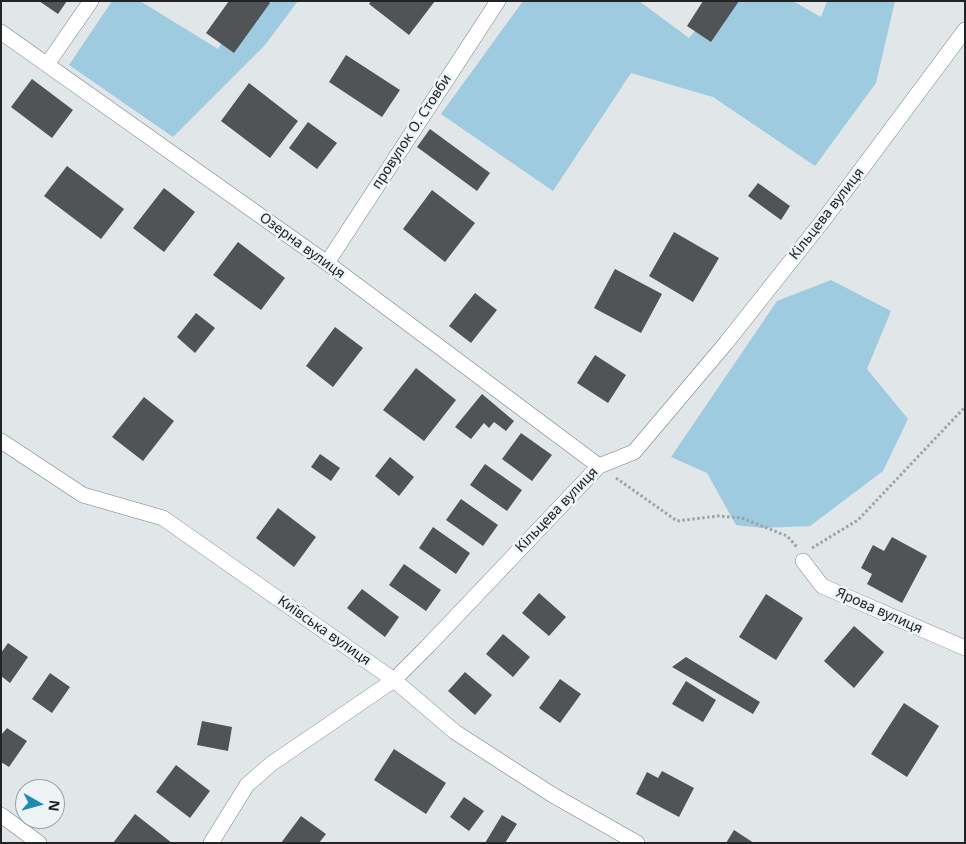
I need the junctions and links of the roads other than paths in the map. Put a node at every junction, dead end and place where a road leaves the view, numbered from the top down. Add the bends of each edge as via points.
1 (91, 1) edge
2 (498, 1) edge
3 (965, 30) edge
4 (1, 32) edge
5 (48, 64) junction
6 (327, 263) junction
7 (1, 441) edge
8 (599, 466) junction
9 (803, 557) road end
10 (965, 648) edge
11 (394, 680) junction
12 (1, 815) edge
13 (39, 843) edge
14 (211, 843) edge
15 (637, 843) edge

1 - 5 street
2 - 6 street, провулок О. Стовби
3 - 8 street, Кільцева вулиця via 825,218 634,452
4 - 5 street, Озерна вулиця
5 - 6 street, Озерна вулиця
6 - 8 street, Озерна вулиця
7 - 11 street, Київська вулиця via 83,495 163,518
8 - 11 street, Кільцева вулиця
9 - 10 street, Ярова вулиця via 822,586
11 - 14 street, Кільцева вулиця via 271,764 247,785
11 - 15 street, Київська вулиця via 455,732 550,794
12 - 13 street

